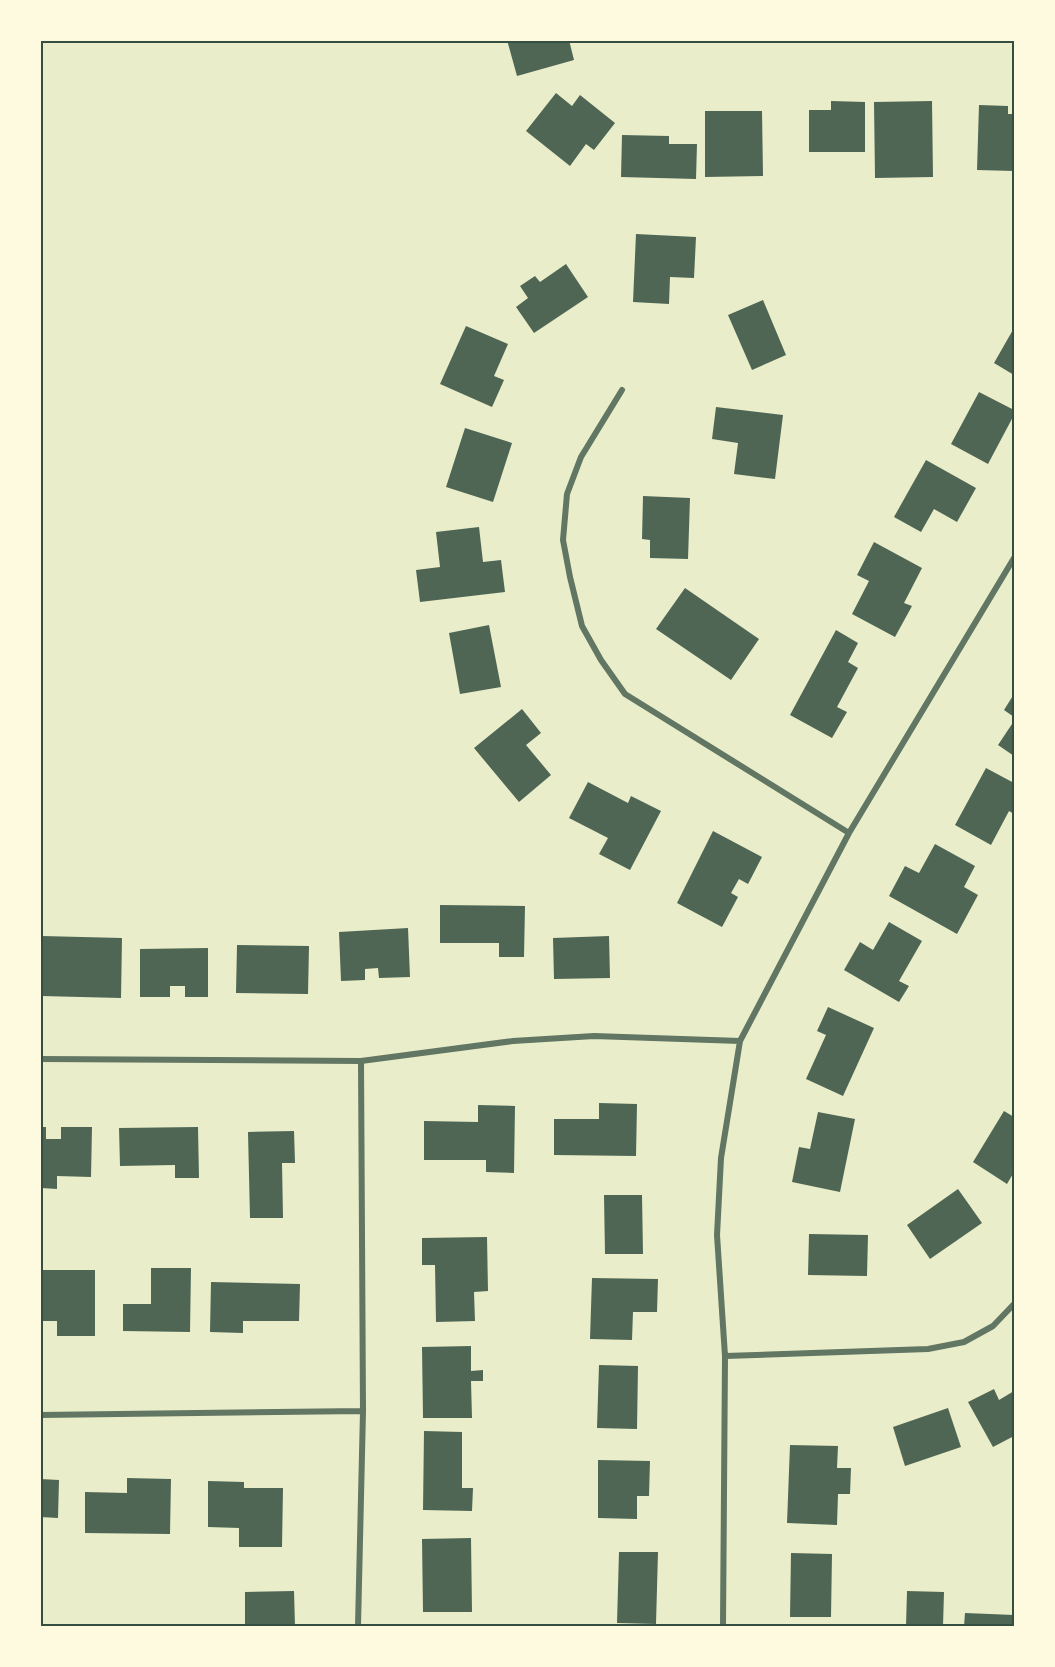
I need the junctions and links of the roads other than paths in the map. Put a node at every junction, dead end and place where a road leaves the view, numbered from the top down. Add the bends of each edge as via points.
1 (622, 390) dead end
2 (1014, 558) edge
3 (849, 833) junction
4 (740, 1041) junction
5 (40, 1059) edge
6 (361, 1061) junction
7 (1014, 1304) edge
8 (725, 1356) junction
9 (363, 1411) junction
10 (40, 1415) edge
11 (358, 1626) edge
12 (723, 1626) edge

1 - 3 street via 581,457 567,494 563,540 582,626 625,694
2 - 3 street
3 - 4 street
4 - 6 street via 582,1037 513,1041
4 - 8 street via 721,1158 718,1224
5 - 6 street
6 - 9 street
7 - 8 street via 993,1326 964,1342 928,1349
8 - 12 street
9 - 10 street
9 - 11 street

